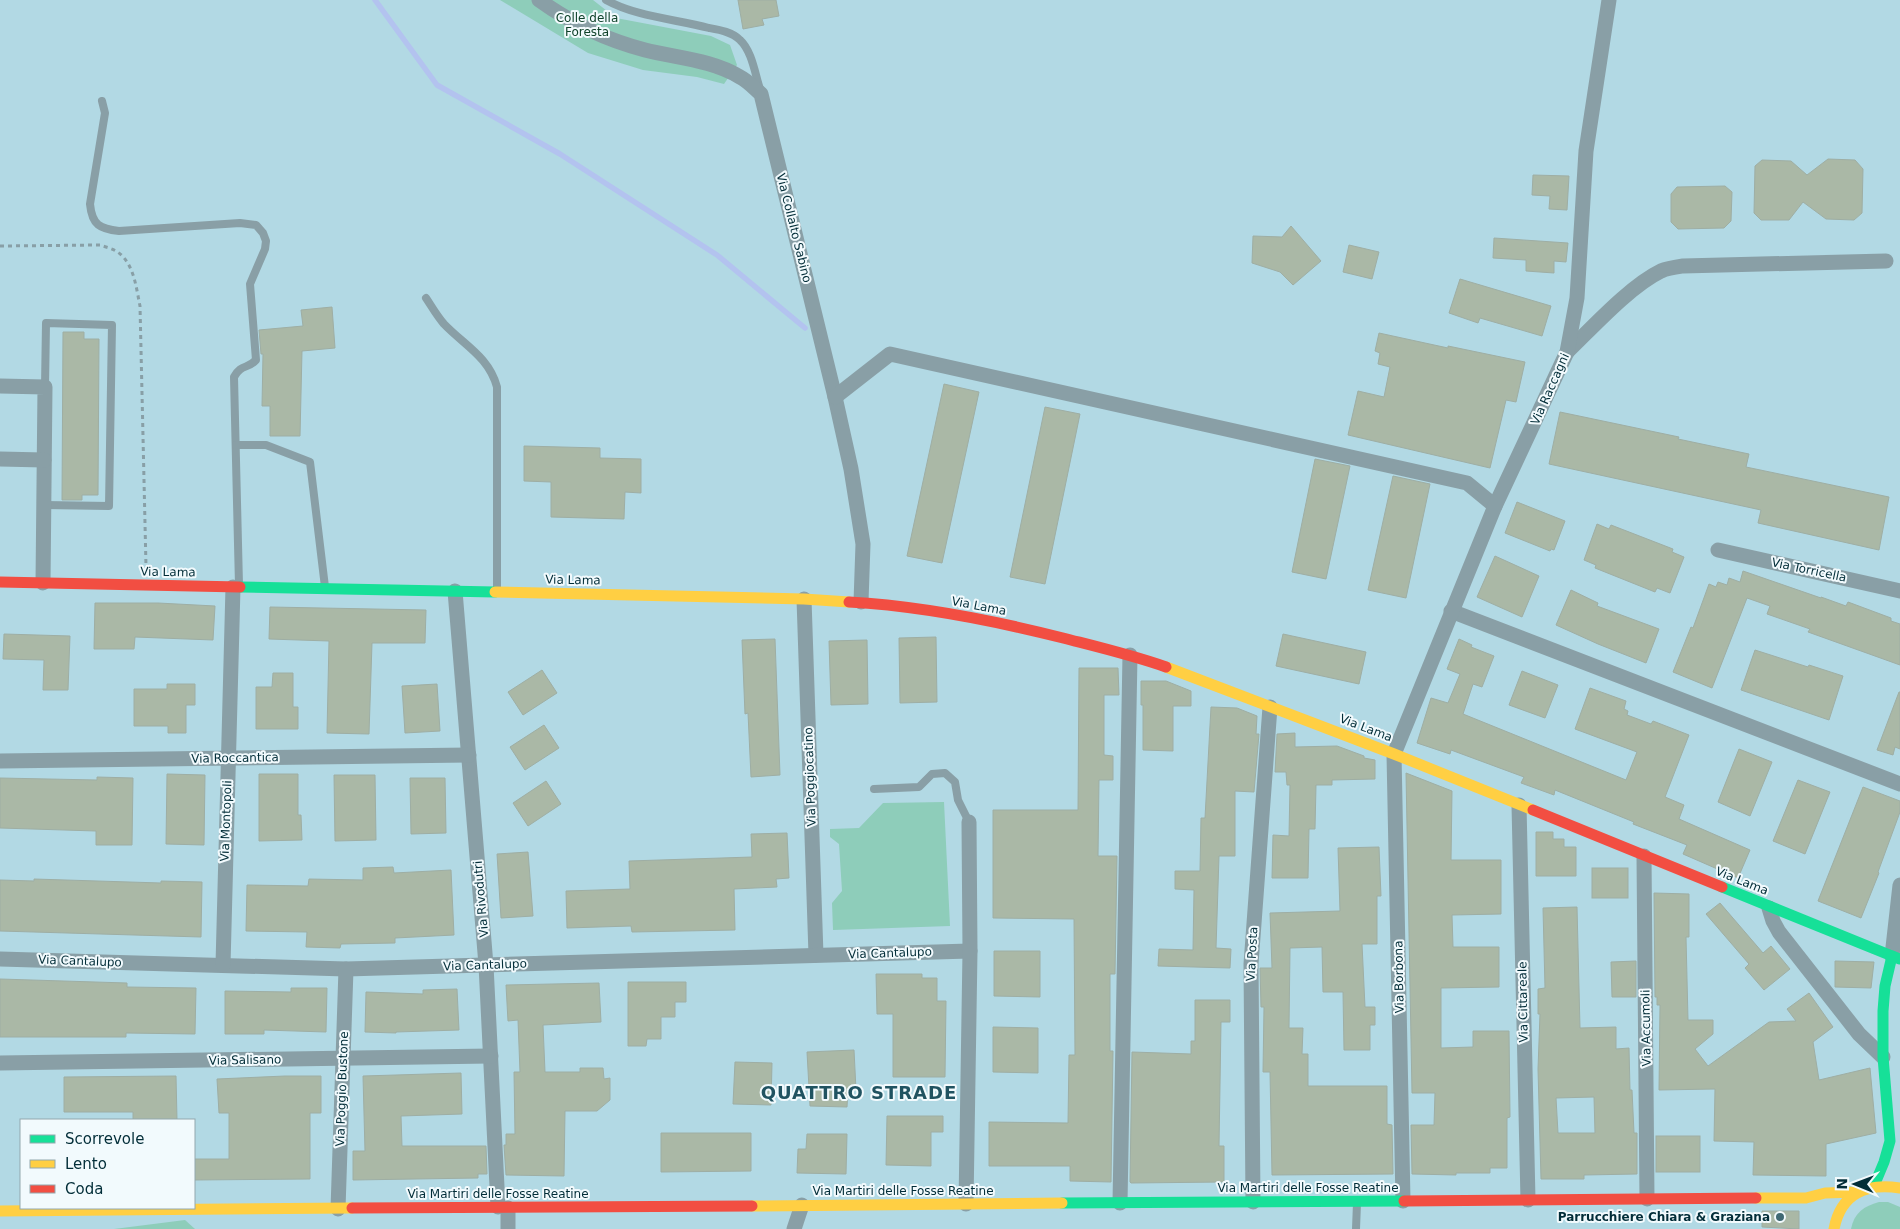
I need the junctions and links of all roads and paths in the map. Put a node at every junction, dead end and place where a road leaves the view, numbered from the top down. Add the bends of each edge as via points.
1 (539, 0) edge
2 (606, 0) edge
3 (1609, 0) edge
4 (761, 94) junction
5 (102, 101) dead end
6 (1886, 261) dead end
7 (426, 298) dead end
8 (1567, 352) junction
9 (0, 386) edge
10 (45, 387) junction
11 (835, 397) junction
12 (236, 445) junction
13 (0, 459) edge
14 (44, 460) junction
15 (44, 505) junction
16 (1495, 506) junction
17 (1718, 550) dead end
18 (0, 582) edge
19 (43, 583) junction
20 (236, 587) junction
21 (325, 588) junction
22 (455, 591) junction
23 (1900, 591) edge
24 (497, 592) junction
25 (804, 599) junction
26 (861, 602) junction
27 (1452, 611) junction
28 (1130, 655) junction
29 (1270, 707) junction
30 (1394, 754) junction
31 (469, 755) junction
32 (228, 758) junction
33 (0, 761) edge
34 (1900, 784) edge
35 (874, 789) dead end
36 (1519, 805) junction
37 (969, 822) joint
38 (1644, 856) junction
39 (1900, 885) edge
40 (1770, 908) junction
41 (970, 951) junction
42 (816, 955) junction
43 (1896, 958) edge
44 (0, 959) edge
45 (223, 965) junction
46 (486, 965) junction
47 (346, 969) junction
48 (491, 1056) junction
49 (1883, 1057) junction
50 (343, 1058) junction
51 (0, 1063) edge
52 (1888, 1148) junction
53 (1898, 1155) dead end
54 (1874, 1186) junction
55 (1900, 1188) edge
56 (1858, 1192) junction
57 (1806, 1198) junction
58 (1648, 1199) junction
59 (1528, 1200) junction
60 (1356, 1201) junction
61 (1403, 1201) junction
62 (1253, 1202) junction
63 (1120, 1203) junction
64 (966, 1204) junction
65 (802, 1205) junction
66 (503, 1208) junction
67 (338, 1209) junction
68 (1831, 1210) junction
69 (0, 1211) edge
70 (508, 1229) edge
71 (794, 1229) edge
72 (1356, 1229) edge
73 (1834, 1229) edge

1 - 4 street via 603,37 724,68
2 - 4 lane via 634,12 732,34 741,40 749,53
3 - 8 street, Via Raccagni via 1586,151 1577,298
4 - 11 street, Via Collalto Sabino
5 - 12 lane via 105,113 90,204 91,217 97,224 106,230 119,232 240,223 256,226 264,233 265,249 250,284 256,360 238,370 234,377
6 - 8 street via 1684,266 1662,270 1614,307
7 - 24 lane via 444,324 487,364 497,387
8 - 16 street, Via Raccagni
9 - 10 street
10 - 14 street
10 - 15 lane via 46,324 112,325 109,506
11 - 16 street via 890,354 1467,483
11 - 26 street, Via Collalto Sabino via 863,544
12 - 20 lane
12 - 21 lane via 266,445 310,462
13 - 14 street
14 - 15 street
15 - 19 street
16 - 27 street, Via Raccagni
17 - 23 street, Via Torricella
18 - 19 main road, Via Lama
19 - 20 main road, Via Lama
20 - 21 main road, Via Lama
20 - 32 street, Via Montopoli
21 - 22 main road, Via Lama
22 - 24 main road, Via Lama
22 - 31 street, Via Rivodutri
24 - 25 main road, Via Lama
25 - 26 main road, Via Lama
25 - 42 street, Via Poggiocatino
26 - 28 main road, Via Lama via 919,608
27 - 30 street, Via Raccagni
27 - 34 street
28 - 29 main road, Via Lama
28 - 63 street
29 - 30 main road, Via Lama
29 - 62 street, Via Posta via 1251,964
30 - 36 main road, Via Lama
30 - 61 street, Via Borbona
31 - 32 street, Via Roccantica
31 - 46 street, Via Rivodutri
32 - 33 street, Via Roccantica
32 - 45 street, Via Montopoli
35 - 37 lane via 919,787 932,774 945,773 954,782 958,800
36 - 38 main road, Via Lama
36 - 59 street, Via Cittareale
37 - 41 street
38 - 40 main road, Via Lama
38 - 58 street, Via Accumoli
39 - 43 street
40 - 43 main road, Via Lama
40 - 49 street via 1779,932 1859,1034
41 - 42 street, Via Cantalupo
41 - 64 street
42 - 46 street, Via Cantalupo
43 - 49 main road via 1885,986
44 - 45 street, Via Cantalupo
45 - 47 street, Via Cantalupo
46 - 47 street, Via Cantalupo
46 - 48 street, Via Rivodutri
47 - 50 street, Via Poggio Bustone
48 - 50 street, Via Salisano
48 - 66 street, Via Rivodutri
49 - 52 main road
50 - 51 street, Via Salisano
50 - 67 street, Via Poggio Bustone
52 - 53 main road
52 - 54 main road
54 - 55 main road
54 - 56 main road
56 - 57 main road, Via Martiri delle Fosse Reatine via 1826,1193
56 - 68 main road
57 - 58 main road, Via Martiri delle Fosse Reatine
57 - 68 main road, Via Martiri delle Fosse Reatine
58 - 59 main road, Via Martiri delle Fosse Reatine
59 - 61 main road, Via Martiri delle Fosse Reatine
60 - 61 main road, Via Martiri delle Fosse Reatine
60 - 62 main road, Via Martiri delle Fosse Reatine
60 - 72 lane
62 - 63 main road, Via Martiri delle Fosse Reatine
63 - 64 main road, Via Martiri delle Fosse Reatine
64 - 65 main road, Via Martiri delle Fosse Reatine
65 - 66 main road, Via Martiri delle Fosse Reatine
65 - 71 street
66 - 67 main road, Via Martiri delle Fosse Reatine
66 - 70 street, Via Rivodutri
67 - 69 main road, Via Martiri delle Fosse Reatine
68 - 73 main road

